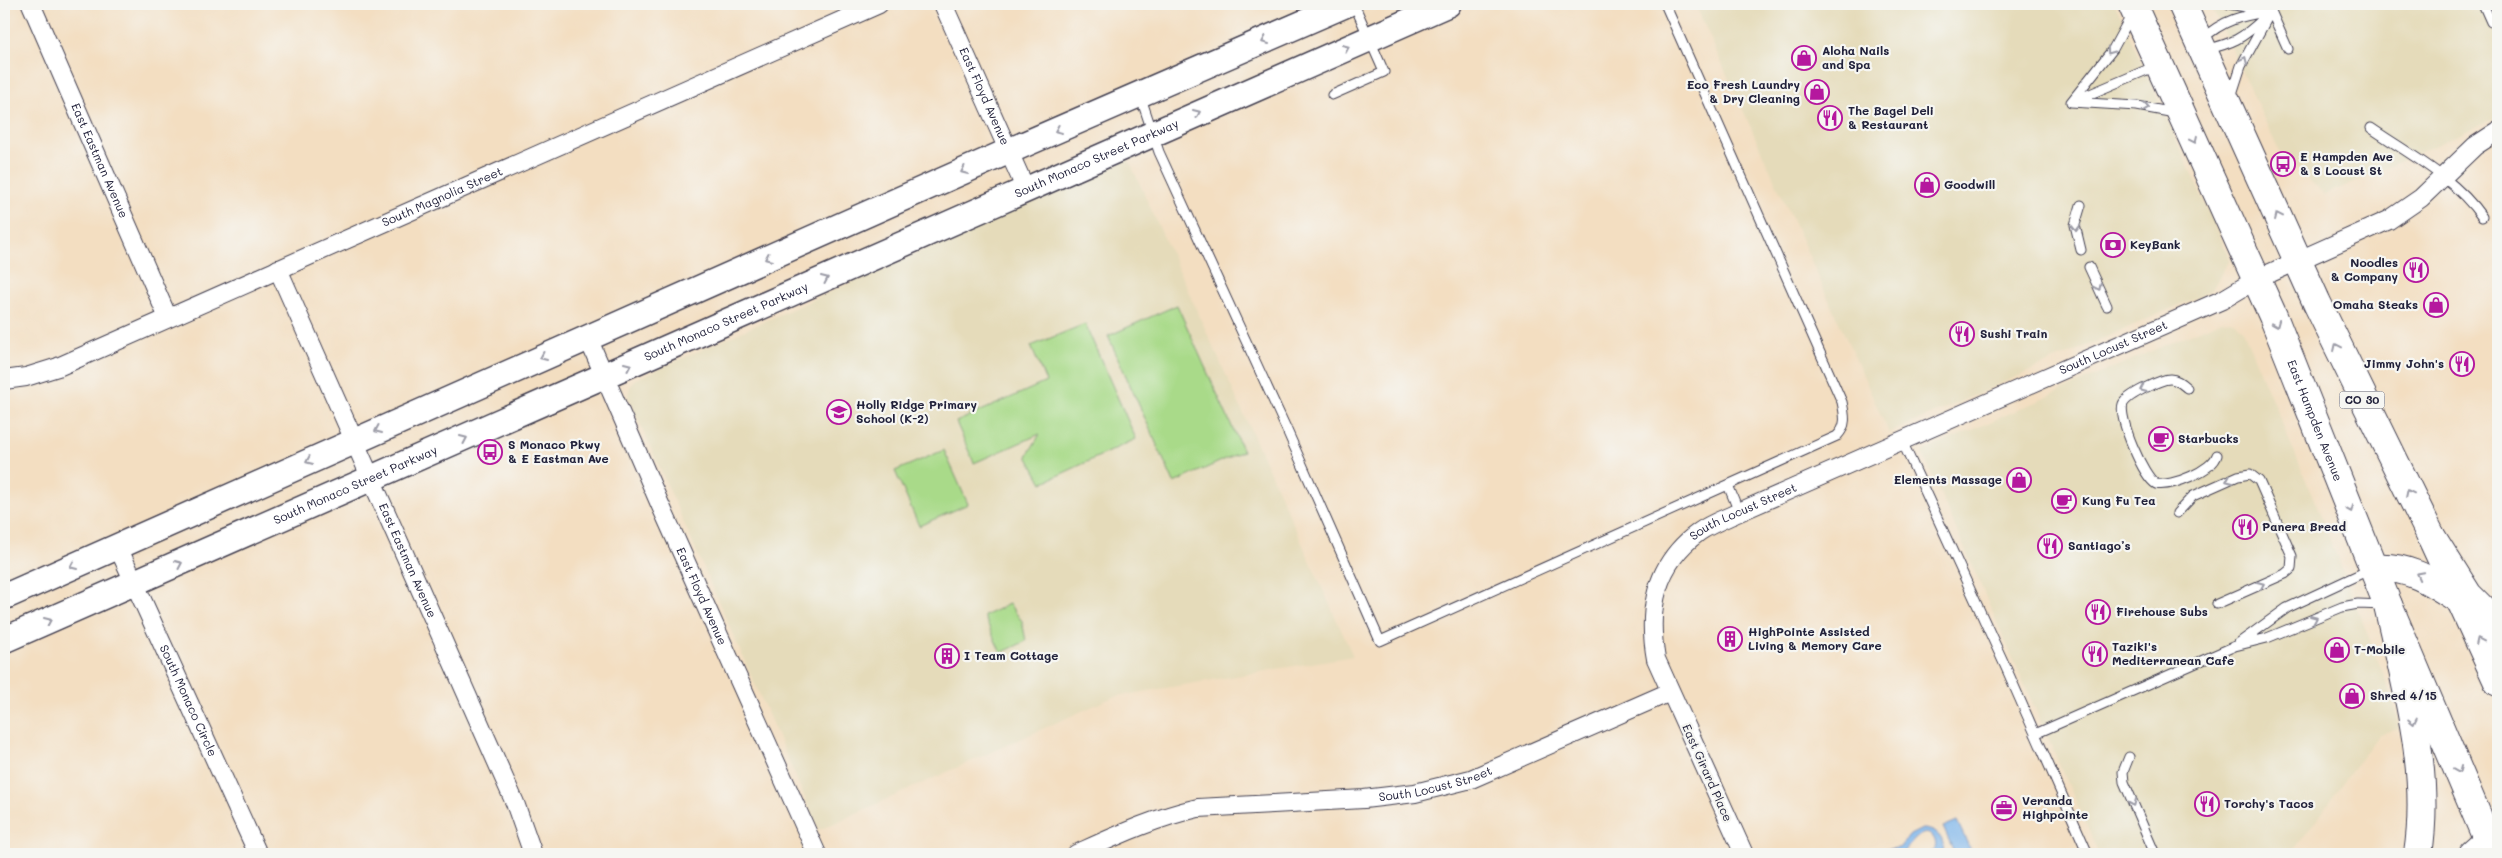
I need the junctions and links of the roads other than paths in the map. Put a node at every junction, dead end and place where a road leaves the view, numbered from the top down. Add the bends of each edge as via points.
1 (31, 4) edge
2 (879, 4) edge
3 (943, 4) edge
4 (1348, 4) edge
5 (1354, 4) edge
6 (1448, 4) edge
7 (1665, 4) edge
8 (2182, 4) edge
9 (2229, 4) edge
10 (2483, 4) edge
11 (2133, 6) edge
12 (2271, 11) junction
13 (2498, 18) edge
14 (1370, 38) junction
15 (2201, 46) junction
16 (2288, 49) dead end
17 (2160, 64) junction
18 (1140, 95) junction
19 (1332, 95) dead end
20 (2071, 102) junction
21 (2228, 107) junction
22 (2182, 114) junction
23 (2370, 128) dead end
24 (2498, 131) edge
25 (1153, 133) junction
26 (1009, 151) junction
27 (2444, 178) junction
28 (1026, 190) junction
29 (2081, 205) dead end
30 (2482, 217) dead end
31 (2081, 250) dead end
32 (2298, 261) junction
33 (2089, 267) dead end
34 (278, 269) junction
35 (2257, 279) junction
36 (2107, 306) dead end
37 (168, 318) junction
38 (588, 338) junction
39 (605, 376) junction
40 (4, 380) edge
41 (2187, 388) dead end
42 (354, 441) junction
43 (1902, 441) junction
44 (2217, 455) dead end
45 (371, 480) junction
46 (1728, 485) junction
47 (1739, 512) junction
48 (2176, 513) dead end
49 (2431, 536) junction
50 (118, 547) junction
51 (2374, 568) junction
52 (134, 583) junction
53 (4, 597) edge
54 (2460, 600) junction
55 (2217, 604) dead end
56 (2388, 605) junction
57 (2498, 625) edge
58 (4, 640) edge
59 (2235, 646) junction
60 (2498, 682) edge
61 (1670, 692) junction
62 (2035, 734) junction
63 (2128, 757) dead end
64 (2486, 842) edge
65 (258, 854) edge
66 (533, 854) edge
67 (817, 854) edge
68 (1076, 854) edge
69 (1744, 854) edge
70 (2088, 854) edge
71 (2155, 854) edge
72 (2418, 854) edge

1 - 37 street, East Eastman Avenue
2 - 34 street, South Magnolia Street
3 - 26 street, East Floyd Avenue
4 -> 18 main road
5 - 14 lane
6 - 14 main road, South Monaco Street Parkway
7 - 46 lane via 1844,412 1844,430 1837,436
8 - 15 main road, CO 30
9 - 12 lane
10 - 13 lane via 2491,22
11 - 17 main road, East Hampden Avenue
11 -> 20 lane via 2113,50
12 - 15 lane via 2245,36 2226,45
12 - 15 lane via 2236,17 2216,26
12 - 16 lane
21 -> 12 lane via 2241,66
14 - 19 lane via 1384,72
25 -> 14 main road, South Monaco Street Parkway
15 - 21 main road, CO 30
17 - 20 lane
17 - 22 main road, East Hampden Avenue
18 - 25 lane
18 -> 26 main road
20 -> 22 lane via 2137,106
32 -> 21 main road, CO 30
22 -> 35 main road, East Hampden Avenue
23 - 27 lane
24 - 27 street, South Locust Street via 2475,146
25 - 28 main road, South Monaco Street Parkway
25 - 46 lane via 1380,641
26 - 28 street, East Floyd Avenue
26 -> 38 main road
27 - 30 lane via 2467,198
27 - 32 street, South Locust Street via 2389,220
39 -> 28 main road, South Monaco Street Parkway
29 -> 31 lane via 2075,225
32 - 35 street, South Locust Street
49 -> 32 main road, CO 30 via 2358,391
33 -> 36 lane
34 - 37 street, South Magnolia Street
34 - 42 street, East Eastman Avenue
35 - 43 street, South Locust Street via 2222,300
35 -> 51 main road, East Hampden Avenue
37 - 40 street, South Magnolia Street via 45,372
38 - 39 street, East Floyd Avenue
38 -> 42 main road
45 -> 39 main road, South Monaco Street Parkway
39 - 67 street, East Floyd Avenue
41 -> 44 lane via 2177,380 2166,379 2134,394 2123,405 2122,419 2148,477 2156,484 2173,483 2208,467 2215,462
42 - 45 street, East Eastman Avenue
42 -> 50 main road
43 - 47 street, South Locust Street
43 - 62 lane
52 -> 45 main road, South Monaco Street Parkway
45 - 66 street, East Eastman Avenue via 515,802
46 - 47 lane
47 - 61 street, South Locust Street via 1699,532 1682,547 1666,568 1654,597 1652,639 1656,659
55 -> 48 lane via 2291,569 2292,556 2264,491 2255,476 2238,476 2193,496
49 - 54 main road, CO 30
49 - 57 main road via 2468,594
50 - 52 street, South Monaco Circle
50 -> 53 main road
54 -> 51 main road via 2412,571 2394,567
51 - 56 main road, East Hampden Avenue
51 - 59 lane via 2287,608
58 -> 52 main road, South Monaco Street Parkway
52 - 65 street, South Monaco Circle
60 -> 54 main road, CO 30
59 -> 56 lane via 2267,638 2342,607
56 -> 64 main road, East Hampden Avenue
56 -> 72 main road via 2418,754 2421,790
59 - 62 lane
61 - 68 street, South Locust Street via 1471,779 1390,798 1198,808 1146,823
61 - 69 street, East Girard Place
62 - 70 lane
63 -> 71 lane via 2123,772 2124,782

